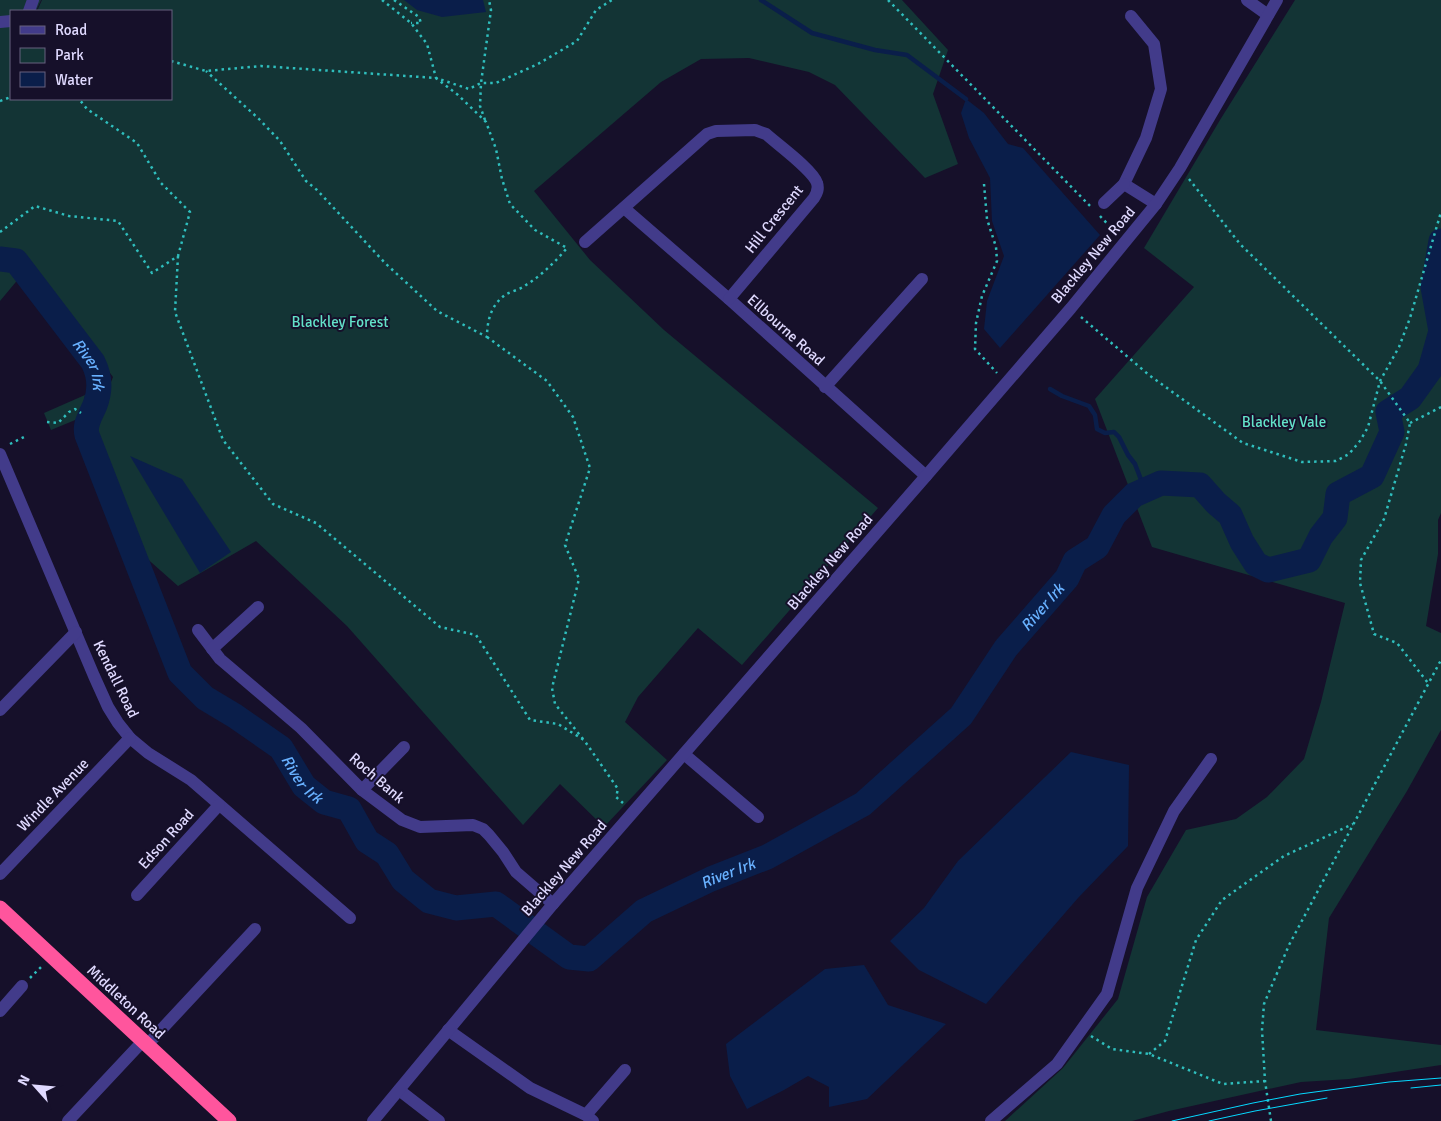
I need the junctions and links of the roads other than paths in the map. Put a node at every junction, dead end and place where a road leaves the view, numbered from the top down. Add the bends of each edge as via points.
1 (1247, 0) edge
2 (1277, 0) edge
3 (1268, 15) junction
4 (1131, 16) dead end
5 (1124, 184) junction
6 (1104, 203) dead end
7 (1156, 204) junction
8 (624, 208) junction
9 (585, 242) dead end
10 (922, 279) dead end
11 (729, 299) junction
12 (825, 387) junction
13 (0, 454) edge
14 (926, 476) junction
15 (258, 607) dead end
16 (198, 630) dead end
17 (76, 632) junction
18 (212, 648) junction
19 (0, 710) edge
20 (130, 738) junction
21 (404, 747) dead end
22 (684, 754) junction
23 (1210, 759) dead end
24 (362, 790) junction
25 (220, 805) junction
26 (758, 817) dead end
27 (0, 874) edge
28 (138, 895) dead end
29 (553, 904) junction
30 (0, 908) edge
31 (350, 918) dead end
32 (256, 929) dead end
33 (22, 986) road end
34 (0, 1011) edge
35 (448, 1030) junction
36 (145, 1043) junction
37 (625, 1070) dead end
38 (399, 1090) junction
39 (589, 1118) edge
40 (68, 1121) edge
41 (229, 1121) edge
42 (373, 1121) edge
43 (439, 1121) edge
44 (991, 1121) edge

1 - 3 street
2 - 3 street, Blackley New Road
3 - 7 street, Blackley New Road
4 - 5 street via 1154,44 1161,89 1146,138
5 - 6 street
5 - 7 street
7 - 14 street, Blackley New Road
8 - 9 street, Hill Crescent
8 - 11 street, Ellbourne Road
8 - 11 street, Hill Crescent via 707,134 716,131 755,130 766,134 809,171 817,183 814,198
10 - 12 street
11 - 12 street, Ellbourne Road
12 - 14 street, Ellbourne Road
13 - 17 street, Kendall Road
14 - 22 street, Blackley New Road
15 - 18 street
16 - 18 street, Roch Bank
17 - 19 street
17 - 20 street, Kendall Road via 108,707
18 - 24 street, Roch Bank via 220,659 301,728
20 - 25 street, Kendall Road via 191,780
20 - 27 street, Windle Avenue
21 - 24 street
22 - 26 street
22 - 29 street, Blackley New Road
23 - 44 street via 1174,811 1137,888 1107,994 1058,1064
24 - 29 street, Roch Bank via 402,820 420,827 473,825 482,829 516,872
25 - 28 street, Edson Road
25 - 31 street, Kendall Road
29 - 35 street, Blackley New Road
30 - 36 highway, Middleton Road
32 - 36 street
33 - 34 street
35 - 38 street, Blackley New Road
35 - 39 street via 530,1088
36 - 40 street
36 - 41 highway, Middleton Road
37 - 39 street
38 - 42 street, Blackley New Road
38 - 43 street

